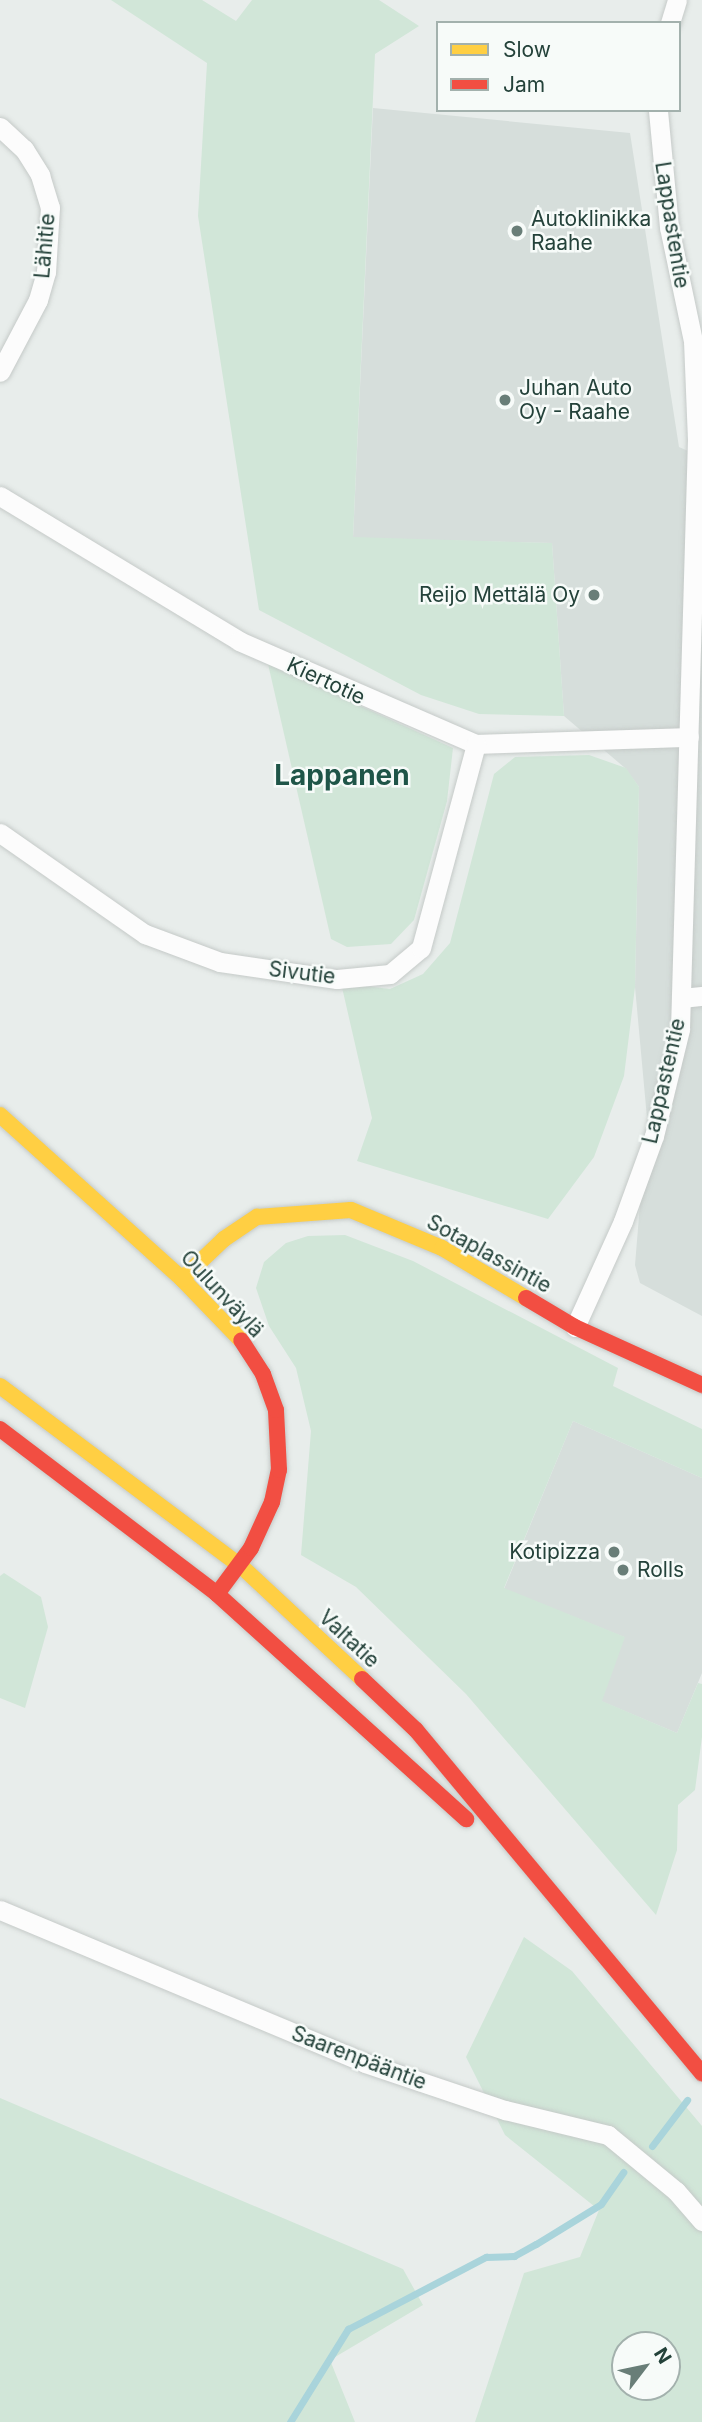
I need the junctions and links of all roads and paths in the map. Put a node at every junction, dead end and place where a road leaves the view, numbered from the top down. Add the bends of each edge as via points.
1 (677, 0) edge
2 (671, 21) edge
3 (658, 112) edge
4 (0, 127) edge
5 (0, 372) edge
6 (0, 496) edge
7 (689, 737) junction
8 (476, 744) junction
9 (0, 834) edge
10 (702, 996) edge
11 (682, 998) junction
12 (0, 1115) edge
13 (182, 1279) junction
14 (575, 1327) junction
15 (0, 1385) edge
16 (702, 1385) edge
17 (0, 1429) edge
18 (241, 1566) junction
19 (216, 1594) junction
20 (0, 1910) edge
21 (623, 1973) junction
22 (702, 2073) edge
23 (702, 2221) edge

1 - 2 street
3 - 7 street, Lappastentie via 669,227 693,341 697,440
4 - 5 street, Lähitie via 24,149 40,175 50,206 46,272 38,300
6 - 8 street, Kiertotie via 239,641
7 - 8 street, Kiertotie
7 - 11 street, Lappastentie
8 - 9 street, Sivutie via 421,948 390,974 337,979 220,962 145,934
10 - 11 street
11 - 14 street, Lappastentie via 680,1029 654,1136 623,1221
12 - 13 main road, Oulunväylä
13 - 14 main road, Sotaplassintie via 224,1239 257,1217 351,1210 442,1248
13 - 18 main road, Oulunväylä via 244,1343 263,1374 275,1410 279,1470 272,1502
14 - 16 main road, Sotaplassintie
15 - 18 main road, Valtatie
17 - 19 main road, Valtatie
18 - 19 main road, Oulunväylä
18 - 21 main road, Valtatie via 416,1730
19 - 21 main road, Valtatie via 441,1795
20 - 23 street, Saarenpääntie via 365,2063 505,2110 608,2135 677,2191
21 - 22 main road, Valtatie

